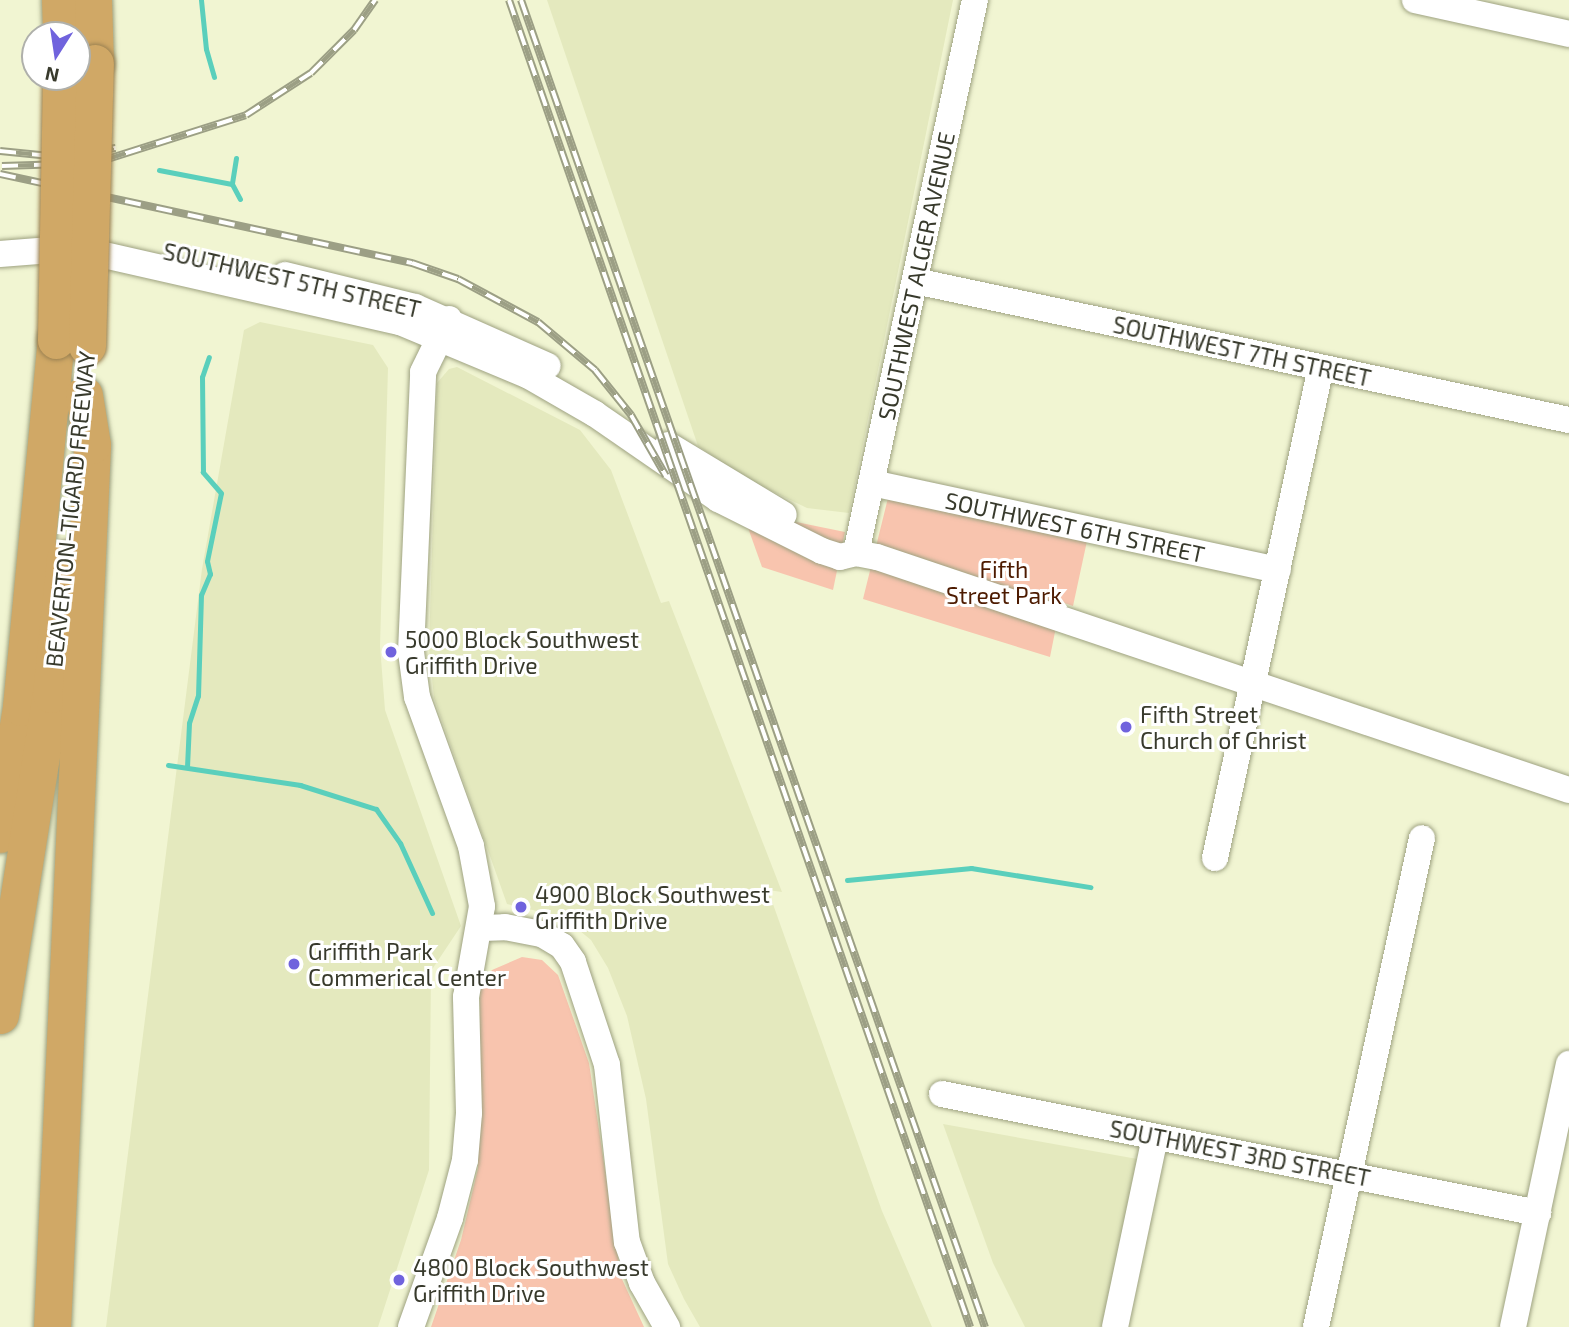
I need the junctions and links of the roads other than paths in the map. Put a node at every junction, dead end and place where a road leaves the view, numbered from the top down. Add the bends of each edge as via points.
1 (60, 0) edge
2 (93, 0) edge
3 (975, 0) edge
4 (1415, 0) edge
5 (61, 21) edge
6 (1569, 34) edge
7 (62, 91) edge
8 (0, 237) edge
9 (0, 254) edge
10 (915, 281) junction
11 (445, 328) junction
12 (71, 343) junction
13 (1321, 367) junction
14 (84, 395) junction
15 (1569, 420) edge
16 (872, 483) junction
17 (856, 553) junction
18 (1278, 570) junction
19 (36, 577) junction
20 (0, 672) edge
21 (1254, 682) junction
22 (1569, 790) edge
23 (0, 834) edge
24 (1422, 838) dead end
25 (1214, 858) dead end
26 (481, 928) junction
27 (0, 1015) edge
28 (1569, 1065) edge
29 (942, 1094) dead end
30 (1155, 1137) junction
31 (1347, 1172) junction
32 (1538, 1213) junction
33 (52, 1327) edge
34 (411, 1327) edge
35 (667, 1327) edge
36 (1115, 1327) edge
37 (1315, 1327) edge
38 (1513, 1327) edge

1 - 5 highway
2 - 12 highway, BEAVERTON-TIGARD FREEWAY, bridge via 95,63
3 - 10 street, SOUTHWEST ALGER AVENUE
4 - 6 street
7 - 12 highway, BEAVERTON-TIGARD FREEWAY, bridge
8 - 11 street, SOUTHWEST 5TH STREET via 62,233 121,240 361,291
9 - 11 street, SOUTHWEST 5TH STREET via 64,249 104,255
10 - 13 street, SOUTHWEST 7TH STREET
10 - 16 street, SOUTHWEST ALGER AVENUE
11 - 17 street, SOUTHWEST 5TH STREET via 565,396 746,515 840,557
11 - 26 street via 423,372 411,652 417,697 478,873
12 - 14 highway, BEAVERTON-TIGARD FREEWAY
12 - 19 highway, BEAVERTON-TIGARD FREEWAY
13 - 15 street, SOUTHWEST 7TH STREET
13 - 18 street
14 - 27 highway, BEAVERTON-TIGARD FREEWAY via 51,694
14 - 33 highway via 92,459
16 - 17 street, SOUTHWEST ALGER AVENUE
16 - 18 street, SOUTHWEST 6TH STREET
17 - 21 street, SOUTHWEST 5TH STREET
18 - 21 street
19 - 20 highway via 14,607
19 - 23 highway, BEAVERTON-TIGARD FREEWAY
21 - 22 street, SOUTHWEST 5TH STREET
21 - 25 street
24 - 31 street
26 - 34 street via 466,997 469,1112 465,1160 450,1218
26 - 35 street via 542,934 562,946 573,961 607,1065 627,1242 642,1283
28 - 32 street
29 - 30 street, SOUTHWEST 3RD STREET
30 - 31 street, SOUTHWEST 3RD STREET
30 - 36 street
31 - 32 street, SOUTHWEST 3RD STREET
31 - 37 street
32 - 38 street

